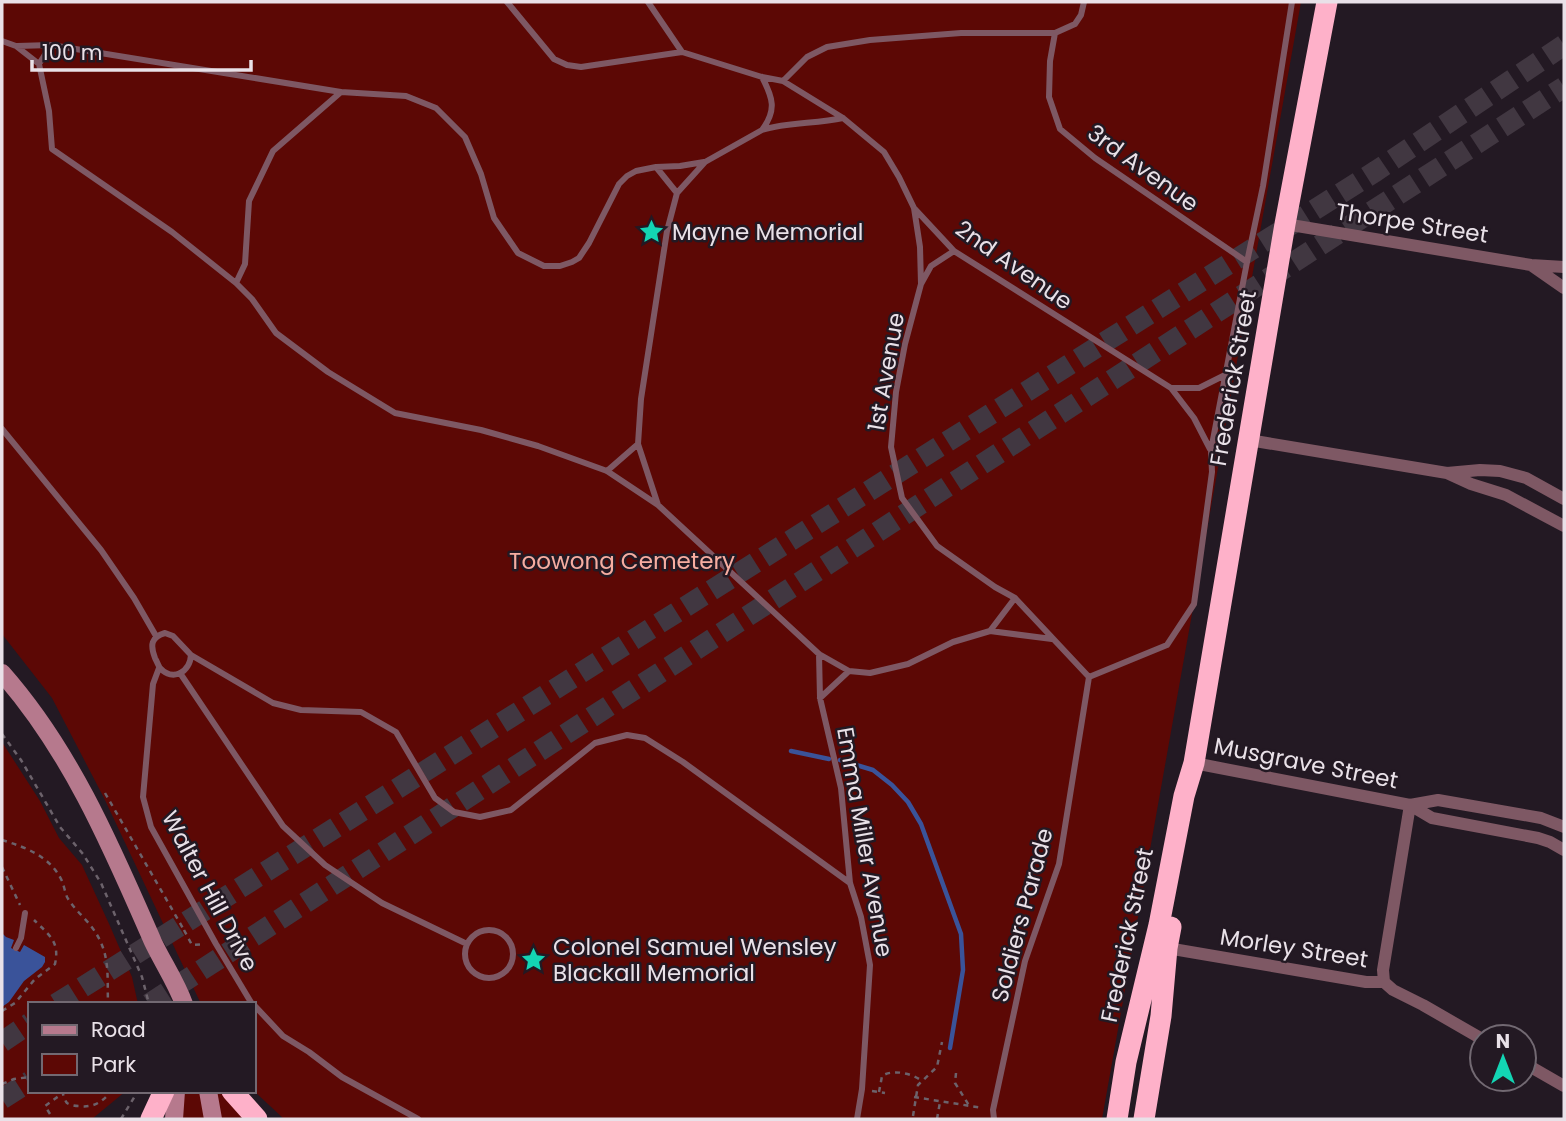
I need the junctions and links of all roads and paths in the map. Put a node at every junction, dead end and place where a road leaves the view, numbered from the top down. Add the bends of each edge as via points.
1 (507, 2) edge
2 (648, 2) edge
3 (1084, 2) edge
4 (1292, 2) edge
5 (1325, 4) edge
6 (1055, 33) junction
7 (2, 41) edge
8 (51, 45) junction
9 (16, 46) junction
10 (682, 52) junction
11 (38, 64) junction
12 (762, 77) junction
13 (783, 81) junction
14 (341, 92) junction
15 (843, 118) junction
16 (762, 130) junction
17 (705, 162) junction
18 (656, 167) junction
19 (677, 193) junction
20 (914, 208) junction
21 (1285, 224) junction
22 (954, 251) junction
23 (1247, 262) junction
24 (1531, 265) junction
25 (1564, 267) edge
26 (236, 283) junction
27 (921, 284) junction
28 (1564, 288) edge
29 (1224, 375) junction
30 (1171, 388) junction
31 (2, 429) edge
32 (1249, 440) junction
33 (638, 444) junction
34 (1211, 450) junction
35 (607, 471) junction
36 (1447, 473) junction
37 (1564, 499) edge
38 (658, 505) junction
39 (1564, 526) edge
40 (1015, 598) junction
41 (989, 631) junction
42 (156, 636) junction
43 (1052, 639) junction
44 (819, 654) junction
45 (191, 655) junction
46 (159, 668) junction
47 (849, 671) junction
48 (2, 673) edge
49 (180, 673) junction
50 (1089, 677) junction
51 (820, 698) junction
52 (2, 734) edge
53 (1194, 763) junction
54 (105, 793) dead end
55 (1410, 805) junction
56 (1564, 827) edge
57 (2, 840) edge
58 (1564, 850) edge
59 (850, 883) junction
60 (25, 913) dead end
61 (216, 944) junction
62 (467, 944) junction
63 (16, 948) dead end
64 (1167, 948) junction
65 (162, 962) junction
66 (1384, 982) junction
67 (108, 1002) edge
68 (148, 1002) edge
69 (170, 1002) edge
70 (183, 1002) edge
71 (252, 1002) edge
72 (256, 1007) edge
73 (1468, 1031) edge
74 (942, 1042) dead end
75 (1538, 1071) edge
76 (956, 1073) dead end
77 (28, 1077) edge
78 (923, 1081) junction
79 (2, 1084) edge
80 (1564, 1086) edge
81 (879, 1092) dead end
82 (61, 1093) edge
83 (62, 1093) edge
84 (109, 1093) edge
85 (137, 1093) edge
86 (163, 1093) edge
87 (176, 1093) edge
88 (208, 1093) edge
89 (234, 1093) edge
90 (915, 1097) junction
91 (940, 1102) junction
92 (970, 1107) junction
93 (993, 1110) junction
94 (50, 1114) dead end
95 (913, 1116) dead end
96 (121, 1119) edge
97 (150, 1119) edge
98 (174, 1119) edge
99 (213, 1119) edge
100 (257, 1119) edge
101 (418, 1119) edge
102 (857, 1119) edge
103 (937, 1119) edge
104 (994, 1119) edge
105 (1117, 1119) edge
106 (1131, 1119) edge
107 (1144, 1119) edge

1 - 10 lane via 554,59 567,65 581,67
2 - 10 lane
3 - 6 lane via 1075,24
4 - 23 lane
5 - 21 highway, Frederick Street
6 - 13 lane via 961,33 827,47 807,57
6 - 23 lane, 3rd Avenue via 1049,97 1060,129
7 - 9 lane
8 - 9 lane
8 - 11 lane
8 - 14 lane
9 - 11 lane
10 - 12 lane, 2nd Avenue
11 - 26 lane via 49,111 51,149 172,232
12 - 13 lane, 2nd Avenue
12 - 16 lane via 772,105 771,118
13 - 15 lane, 2nd Avenue
14 - 18 lane via 406,96 436,108 465,137 494,218 517,253 544,266 560,266 579,258 619,184 636,171
14 - 26 lane via 273,151 249,201 245,264
15 - 16 lane
15 - 20 lane, 2nd Avenue via 884,152
16 - 17 lane
17 - 18 lane
17 - 19 lane
18 - 19 lane
19 - 33 lane via 665,243
20 - 22 lane, 2nd Avenue
20 - 27 lane
21 - 24 street, Thorpe Street
21 - 32 highway, Frederick Street
22 - 27 lane via 932,266
22 - 30 lane, 2nd Avenue
23 - 29 lane
24 - 25 street, Thorpe Street
24 - 28 street, Thorpe Street
26 - 35 lane via 276,333 395,413 481,430
27 - 40 lane, 1st Avenue via 894,406 891,447 902,498 937,546
29 - 30 lane via 1199,388
29 - 34 lane
30 - 34 lane
31 - 42 lane via 101,550
32 - 36 street
32 - 53 highway, Frederick Street
33 - 35 lane
33 - 38 lane
34 - 50 lane via 1194,604 1167,645
35 - 38 lane
36 - 37 street via 1487,470 1513,474
36 - 39 street via 1511,497
38 - 44 lane
40 - 41 lane
40 - 43 lane, 1st Avenue
41 - 43 lane
41 - 47 lane via 908,664 870,673
42 - 45 lane via 173,636
42 - 46 lane via 151,649
43 - 50 lane, 1st Avenue
44 - 47 lane
44 - 51 lane, Emma Miller Avenue
45 - 49 lane via 186,671
45 - 59 lane via 273,703 301,710 361,712 396,732 435,799 454,812 480,817 511,810 595,743 627,735 645,738
46 - 49 lane
46 - 61 lane, Walter Hill Drive via 153,684 143,797 151,827
47 - 51 lane
48 - 65 main road via 71,769 103,828
49 - 62 lane via 283,826 325,865 382,904
50 - 93 lane, Soldiers Parade via 1059,864 1025,961
51 - 59 lane, Emma Miller Avenue via 841,788
52 - 68 path via 101,883 142,976
53 - 55 street, Musgrave Street
53 - 64 highway, Frederick Street via 1195,798
53 - 105 highway, Frederick Street
54 - 61 path, bridge via 192,945
55 - 56 street, Musgrave Street via 1438,800 1541,818
55 - 58 street, Musgrave Street via 1432,818 1538,838
55 - 66 street
57 - 67 path via 51,864 66,896 104,948
59 - 102 lane, Emma Miller Avenue via 870,965
60 - 63 lane
61 - 71 lane, Walter Hill Drive
62 - 62 lane via 478,932 501,933 512,945 509,968 503,974 480,976 465,960
64 - 66 street, Morley Street
64 - 106 highway via 1155,979
64 - 107 highway, Frederick Street
65 - 69 main road
65 - 70 main road
66 - 73 street, Morley Street
72 - 101 lane, Walter Hill Drive via 283,1036 342,1077
74 - 78 path via 937,1067
75 - 80 street
76 - 92 path via 956,1083
77 - 79 path
78 - 81 path via 890,1071 882,1076
78 - 90 path
82 - 94 path via 45,1106
83 - 84 path via 67,1102 83,1107 93,1106
85 - 96 path
86 - 97 highway
87 - 98 main road
88 - 99 main road
89 - 100 highway
90 - 91 path
90 - 95 path
91 - 92 path
91 - 103 path
92 - 93 path
93 - 104 lane, Soldiers Parade

